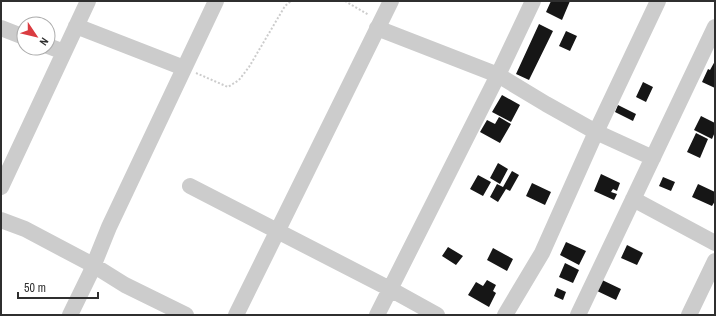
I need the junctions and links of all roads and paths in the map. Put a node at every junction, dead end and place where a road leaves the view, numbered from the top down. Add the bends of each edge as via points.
1 (88, 1) edge
2 (216, 1) edge
3 (291, 1) edge
4 (345, 1) edge
5 (391, 1) edge
6 (533, 1) edge
7 (658, 1) edge
8 (379, 25) junction
9 (76, 26) junction
10 (715, 27) edge
11 (1, 28) edge
12 (16, 34) edge
13 (56, 49) edge
14 (64, 52) junction
15 (184, 68) junction
16 (498, 75) junction
17 (596, 132) junction
18 (652, 158) junction
19 (190, 186) dead end
20 (1, 187) edge
21 (633, 199) junction
22 (1, 220) edge
23 (278, 230) junction
24 (715, 243) edge
25 (715, 261) edge
26 (93, 265) junction
27 (390, 289) junction
28 (70, 315) edge
29 (186, 315) edge
30 (236, 315) edge
31 (377, 315) edge
32 (437, 315) edge
33 (505, 315) edge
34 (578, 315) edge
35 (689, 315) edge

1 - 9 street
2 - 15 street
3 - 15 path via 285,6 239,80 228,87
4 - 8 path
5 - 8 street
6 - 16 street
7 - 17 street
8 - 16 street
8 - 23 street
9 - 14 street
9 - 15 street
10 - 18 street
11 - 12 street
13 - 14 street
14 - 20 street
15 - 26 street
16 - 17 street
16 - 27 street
17 - 18 street
17 - 33 street via 542,253
18 - 21 street
19 - 23 street
21 - 24 street
21 - 34 street
22 - 26 street via 25,229
23 - 27 street
23 - 30 street
25 - 35 street
26 - 28 street
26 - 29 street via 125,285
27 - 31 street
27 - 32 street

